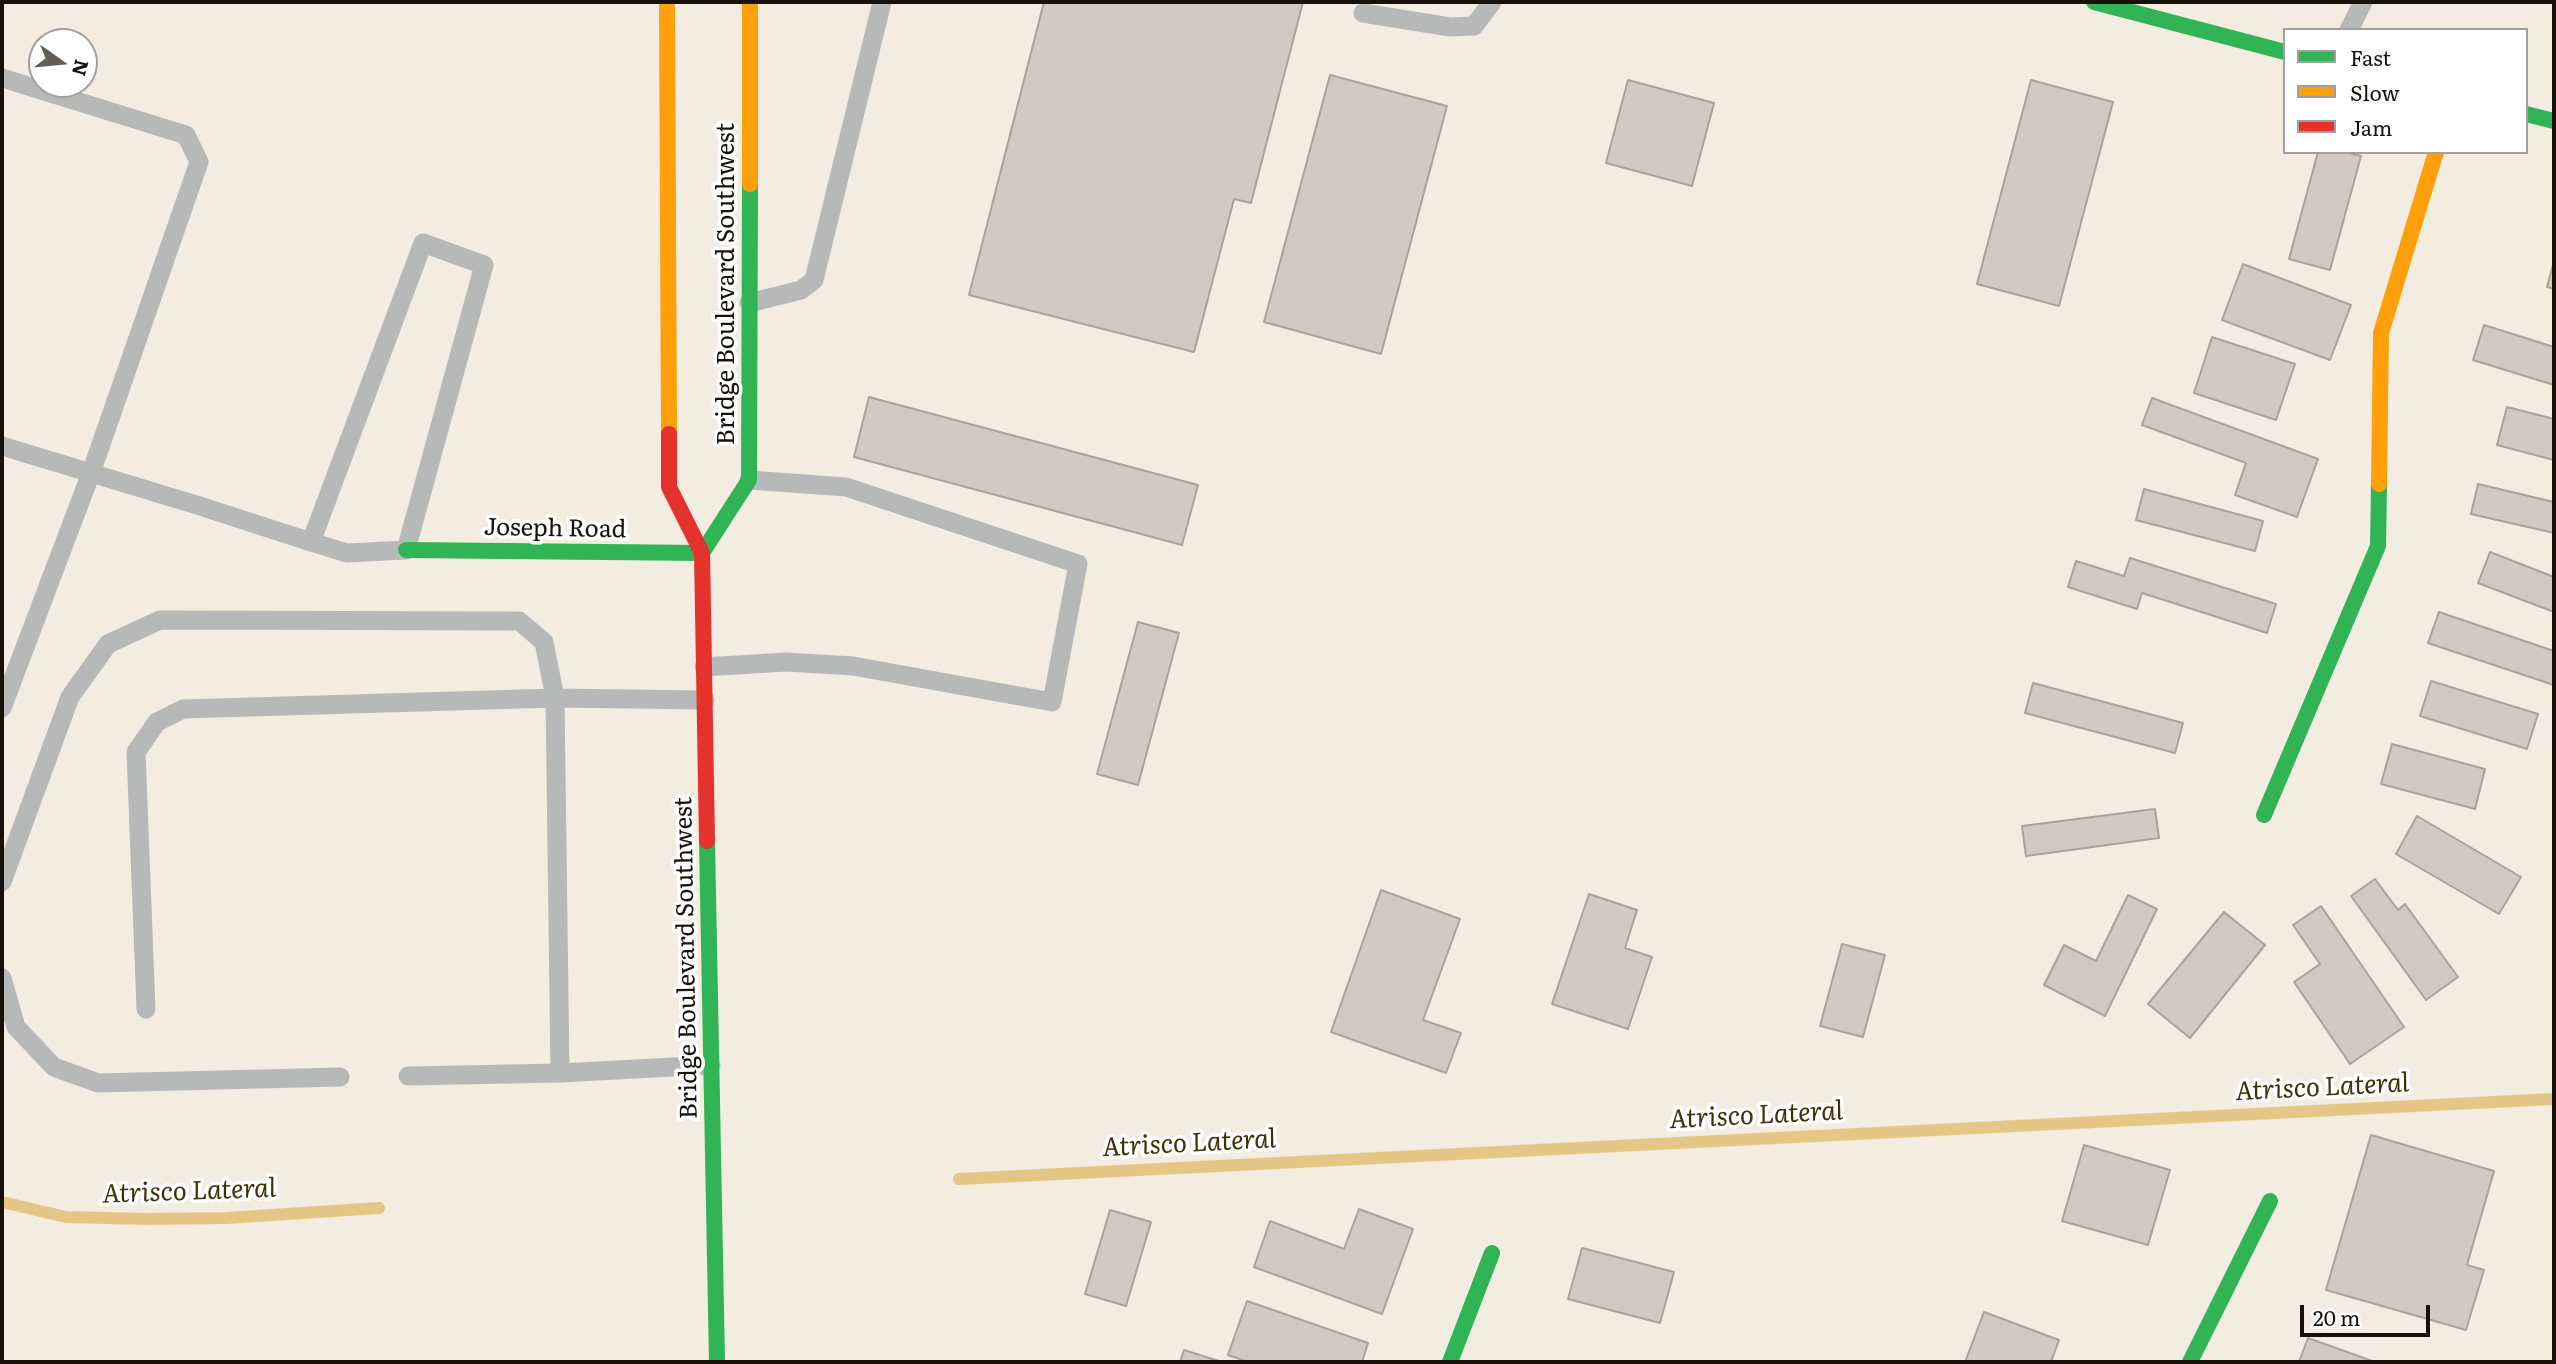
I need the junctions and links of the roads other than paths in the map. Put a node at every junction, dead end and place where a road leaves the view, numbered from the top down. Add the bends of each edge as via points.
1 (667, 2) edge
2 (750, 2) edge
3 (882, 2) edge
4 (1492, 2) edge
5 (2094, 2) edge
6 (2363, 2) edge
7 (1363, 13) dead end
8 (2350, 28) edge
9 (2283, 51) edge
10 (2, 78) edge
11 (2528, 114) edge
12 (2554, 121) edge
13 (2435, 154) edge
14 (749, 303) junction
15 (2, 446) edge
16 (91, 473) junction
17 (749, 480) junction
18 (311, 541) junction
19 (406, 550) junction
20 (702, 553) junction
21 (704, 667) junction
22 (4, 698) edge
23 (555, 698) junction
24 (705, 701) junction
25 (2264, 815) dead end
26 (2, 882) edge
27 (2, 978) edge
28 (146, 1009) dead end
29 (711, 1065) junction
30 (560, 1073) junction
31 (408, 1076) dead end
32 (340, 1077) dead end
33 (2270, 1201) dead end
34 (1492, 1253) dead end
35 (717, 1362) edge
36 (1450, 1362) edge
37 (2190, 1362) edge

1 - 20 main road, Bridge Boulevard Southwest via 669,487
2 - 14 main road, Bridge Boulevard Southwest
3 - 14 lane via 814,280 800,290
4 - 7 lane via 1474,26 1450,27
5 - 9 main road
6 - 8 lane
10 - 16 lane via 186,135 199,163
11 - 12 main road
13 - 25 main road via 2381,333 2378,546
14 - 17 main road, Bridge Boulevard Southwest
15 - 16 lane
16 - 18 lane
16 - 22 lane
17 - 20 main road, Bridge Boulevard Southwest
17 - 21 lane via 846,487 1078,564 1052,702 853,666 786,662
18 - 19 lane via 347,553
18 - 19 lane via 423,243 484,265
19 - 20 main road, Joseph Road
20 - 21 main road, Bridge Boulevard Southwest
21 - 24 main road, Bridge Boulevard Southwest
23 - 24 lane
23 - 26 lane via 544,642 519,621 160,620 108,644 70,697
23 - 28 lane via 183,709 157,722 136,752
23 - 30 lane
24 - 29 main road, Bridge Boulevard Southwest
27 - 32 lane via 16,1027 54,1067 98,1083
29 - 30 lane
29 - 35 main road, Bridge Boulevard Southwest
30 - 31 lane
33 - 37 main road
34 - 36 main road

